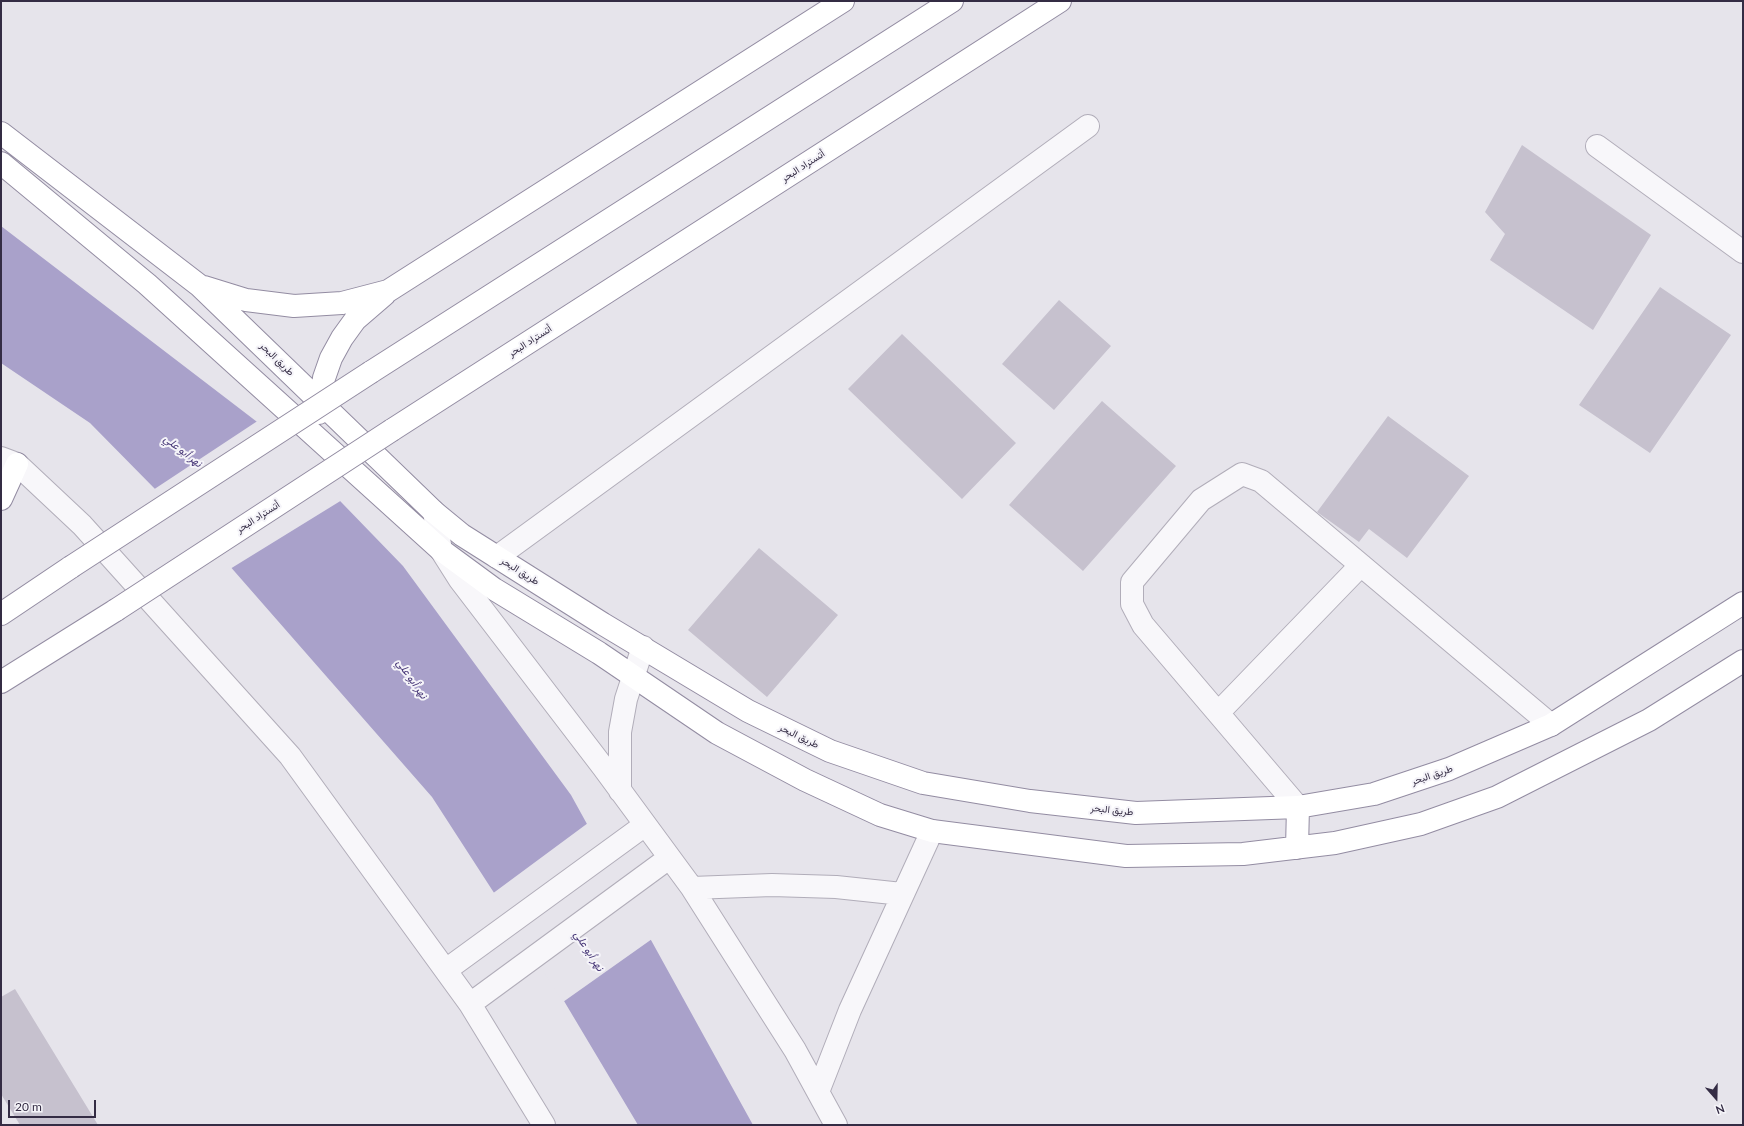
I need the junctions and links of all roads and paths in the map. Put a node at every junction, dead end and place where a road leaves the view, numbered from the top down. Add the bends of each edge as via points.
1 (842, 1) edge
2 (952, 1) edge
3 (1060, 1) edge
4 (1088, 126) dead end
5 (1, 133) edge
6 (1597, 146) dead end
7 (1, 163) edge
8 (1743, 252) edge
9 (200, 286) junction
10 (388, 291) junction
11 (320, 400) junction
12 (320, 440) junction
13 (9, 461) edge
14 (1, 499) edge
15 (434, 512) junction
16 (441, 550) junction
17 (497, 557) junction
18 (1361, 565) junction
19 (1743, 603) edge
20 (1, 614) edge
21 (643, 647) junction
22 (1743, 661) edge
23 (633, 676) junction
24 (1, 682) edge
25 (1218, 713) junction
26 (1551, 725) junction
27 (620, 791) junction
28 (1298, 807) junction
29 (645, 825) junction
30 (932, 831) junction
31 (1297, 848) junction
32 (669, 858) junction
33 (692, 888) junction
34 (902, 894) junction
35 (446, 970) junction
36 (470, 1004) junction
37 (818, 1092) junction
38 (544, 1125) edge
39 (836, 1125) edge

1 - 10 highway
2 - 20 highway, bridge via 364,377
3 - 24 highway, أتستراد البحر, bridge
4 - 17 street
5 - 9 highway, طريق البحر
6 - 8 street
7 - 12 highway via 147,284
9 - 10 highway via 246,300 294,306 342,303
9 - 11 highway, طريق البحر
10 - 11 highway via 370,304 342,338 329,364
11 - 12 highway
11 - 15 highway, طريق البحر
12 - 16 highway
13 - 14 highway
13 - 35 street via 82,525 290,756
15 - 16 street
15 - 17 highway, طريق البحر via 462,535
16 - 23 highway via 494,589
16 - 27 street via 478,605
17 - 21 highway, طريق البحر
18 - 25 street
18 - 25 street via 1261,481 1242,474 1201,500 1132,582 1132,604 1143,625
18 - 26 street
19 - 26 highway, طريق البحر
21 - 23 street
21 - 28 highway, طريق البحر via 748,711 830,751 924,783 1030,801 1136,813
22 - 31 highway via 1649,720 1497,797 1421,824 1335,844
23 - 27 street via 620,732
23 - 30 highway via 718,732 805,780 880,815
25 - 28 street
26 - 28 highway, طريق البحر via 1449,769 1374,794
27 - 29 street
28 - 31 highway
29 - 32 street
29 - 35 street
30 - 31 highway via 1126,856 1243,854
30 - 34 street
32 - 33 street
32 - 36 street
33 - 34 street via 779,885 836,887
33 - 37 street via 795,1050
34 - 37 street via 850,1010
35 - 36 street
36 - 38 street
37 - 39 street

